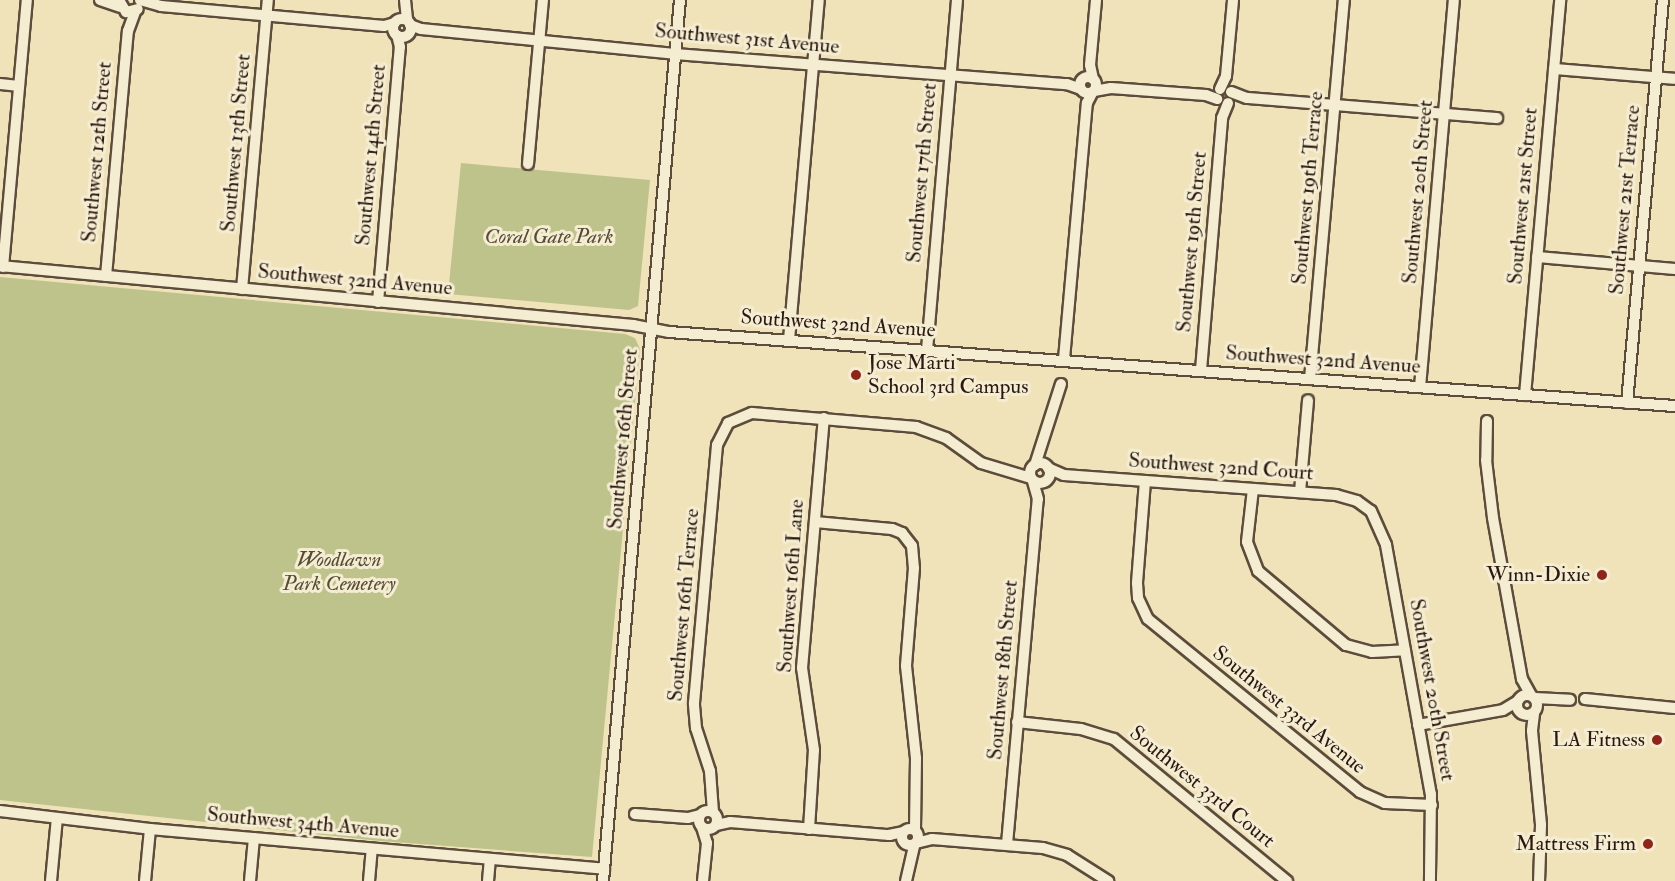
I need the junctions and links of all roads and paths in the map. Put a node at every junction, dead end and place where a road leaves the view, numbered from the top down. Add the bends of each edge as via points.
1 (27, 0) edge
2 (100, 0) edge
3 (268, 0) edge
4 (543, 0) edge
5 (680, 0) edge
6 (819, 0) edge
7 (957, 0) edge
8 (1096, 0) edge
9 (1233, 0) edge
10 (1344, 0) edge
11 (1454, 0) edge
12 (1560, 0) edge
13 (1663, 0) edge
14 (404, 4) edge
15 (120, 6) edge
16 (137, 6) edge
17 (266, 16) junction
18 (402, 28) junction
19 (128, 31) junction
20 (539, 41) junction
21 (675, 54) junction
22 (814, 64) junction
23 (1554, 69) junction
24 (951, 75) junction
25 (1656, 78) junction
26 (1675, 79) edge
27 (0, 84) edge
28 (19, 86) junction
29 (1088, 87) junction
30 (1224, 96) junction
31 (1334, 105) junction
32 (1444, 113) junction
33 (1497, 118) dead end
34 (528, 164) dead end
35 (1537, 257) junction
36 (1639, 265) junction
37 (2, 266) edge
38 (1675, 269) edge
39 (106, 276) junction
40 (242, 289) junction
41 (378, 302) junction
42 (652, 329) junction
43 (789, 340) junction
44 (927, 350) junction
45 (1064, 359) junction
46 (1201, 370) junction
47 (1310, 379) junction
48 (1061, 384) dead end
49 (1420, 387) junction
50 (1525, 395) junction
51 (1308, 400) dead end
52 (1627, 403) junction
53 (1675, 406) edge
54 (824, 418) junction
55 (1487, 421) dead end
56 (1038, 471) junction
57 (1064, 475) junction
58 (1046, 481) junction
59 (1145, 481) junction
60 (1252, 489) junction
61 (1300, 492) junction
62 (1038, 499) junction
63 (1371, 511) joint
64 (815, 522) junction
65 (1405, 650) junction
66 (1585, 699) dead end
67 (1570, 700) dead end
68 (1527, 705) junction
69 (1675, 708) edge
70 (1017, 722) junction
71 (1418, 725) junction
72 (1432, 805) junction
73 (0, 811) edge
74 (635, 814) dead end
75 (57, 818) junction
76 (708, 820) junction
77 (150, 829) junction
78 (809, 829) junction
79 (910, 837) junction
80 (254, 838) junction
81 (1007, 844) junction
82 (372, 849) junction
83 (490, 860) junction
84 (604, 869) junction
85 (51, 881) edge
86 (146, 881) edge
87 (250, 881) edge
88 (369, 881) edge
89 (488, 881) edge
90 (603, 881) edge
91 (704, 881) edge
92 (906, 881) edge
93 (1108, 881) edge
94 (1287, 881) edge
95 (1431, 881) edge
96 (1539, 881) edge

1 - 28 street
2 - 15 street
3 - 17 street, Southwest 13th Street
4 - 20 street
5 - 21 street, Southwest 16th Street
6 - 22 street
7 - 24 street, Southwest 17th Street
8 - 29 street
9 - 30 street
10 - 31 street, Southwest 19th Terrace
11 - 32 street, Southwest 20th Street
12 - 23 street, Southwest 21st Street
13 - 25 street, Southwest 21st Terrace
14 - 18 street
15 - 16 street, Southwest 31st Avenue
15 - 19 street, Southwest 12th Street
16 - 17 street, Southwest 31st Avenue
16 - 19 street, Southwest 12th Street
17 - 18 street, Southwest 31st Avenue
17 - 40 street, Southwest 13th Street
18 - 20 street, Southwest 31st Avenue
18 - 41 street, Southwest 14th Street
19 - 39 street, Southwest 12th Street
20 - 21 street, Southwest 31st Avenue
20 - 34 street
21 - 22 street, Southwest 31st Avenue
21 - 42 street, Southwest 16th Street
22 - 24 street, Southwest 31st Avenue
22 - 43 street
23 - 25 street
23 - 35 street, Southwest 21st Street
24 - 29 street, Southwest 31st Avenue
24 - 44 street, Southwest 17th Street
25 - 26 street
25 - 36 street, Southwest 21st Terrace
27 - 28 street
28 - 37 street
29 - 30 street
29 - 45 street
30 - 31 street
30 - 46 street, Southwest 19th Street
31 - 32 street
31 - 47 street, Southwest 19th Terrace
32 - 33 street
32 - 49 street, Southwest 20th Street
35 - 36 street
35 - 50 street, Southwest 21st Street
36 - 38 street
36 - 52 street, Southwest 21st Terrace
37 - 39 street, Southwest 32nd Avenue
39 - 40 street, Southwest 32nd Avenue
40 - 41 street, Southwest 32nd Avenue
41 - 42 street, Southwest 32nd Avenue
42 - 43 street, Southwest 32nd Avenue
42 - 84 street, Southwest 16th Street
43 - 44 street, Southwest 32nd Avenue
44 - 45 street, Southwest 32nd Avenue
45 - 46 street, Southwest 32nd Avenue
46 - 47 street, Southwest 32nd Avenue
47 - 49 street, Southwest 32nd Avenue
48 - 56 street
49 - 50 street, Southwest 32nd Avenue
50 - 52 street, Southwest 32nd Avenue
51 - 61 street
52 - 53 street, Southwest 32nd Avenue
54 - 56 street via 921,428 946,438 981,463 1012,471
54 - 64 street, Southwest 16th Lane
54 - 76 street, Southwest 16th Terrace via 752,413 732,419 717,445 694,703 696,728 710,771
55 - 68 street via 1490,500
56 - 57 street, Southwest 32nd Court
56 - 58 street
56 - 62 street, Southwest 18th Street
57 - 58 street, Southwest 32nd Court
57 - 59 street, Southwest 32nd Court
58 - 62 street, Southwest 18th Street
59 - 60 street, Southwest 32nd Court
59 - 72 street, Southwest 33rd Avenue via 1137,583 1141,606 1159,630 1360,792 1385,803
60 - 61 street, Southwest 32nd Court
60 - 65 street via 1247,542 1258,571 1346,645 1372,652
61 - 63 street, Southwest 32nd Court via 1346,497
62 - 70 street, Southwest 18th Street
63 - 65 street, Southwest 20th Street via 1386,544
64 - 78 street, Southwest 16th Lane via 802,668 814,750
64 - 79 street via 887,527 909,541 914,568 906,666 916,758
65 - 71 street, Southwest 20th Street
66 - 69 street
67 - 68 street
68 - 71 street
68 - 96 street via 1541,825
70 - 81 street, Southwest 18th Street
70 - 94 street, Southwest 33rd Court via 1081,729 1114,740
71 - 72 street, Southwest 20th Street
72 - 95 street, Southwest 20th Street
73 - 75 street, Southwest 34th Avenue
74 - 76 street
75 - 77 street, Southwest 34th Avenue
75 - 85 street
76 - 78 street
76 - 91 street, Southwest 16th Terrace
77 - 80 street, Southwest 34th Avenue
77 - 86 street
78 - 79 street
79 - 81 street
79 - 92 street
80 - 82 street, Southwest 34th Avenue
80 - 87 street
81 - 93 street via 1060,852
82 - 83 street, Southwest 34th Avenue
82 - 88 street
83 - 84 street, Southwest 34th Avenue
83 - 89 street
84 - 90 street, Southwest 16th Street

